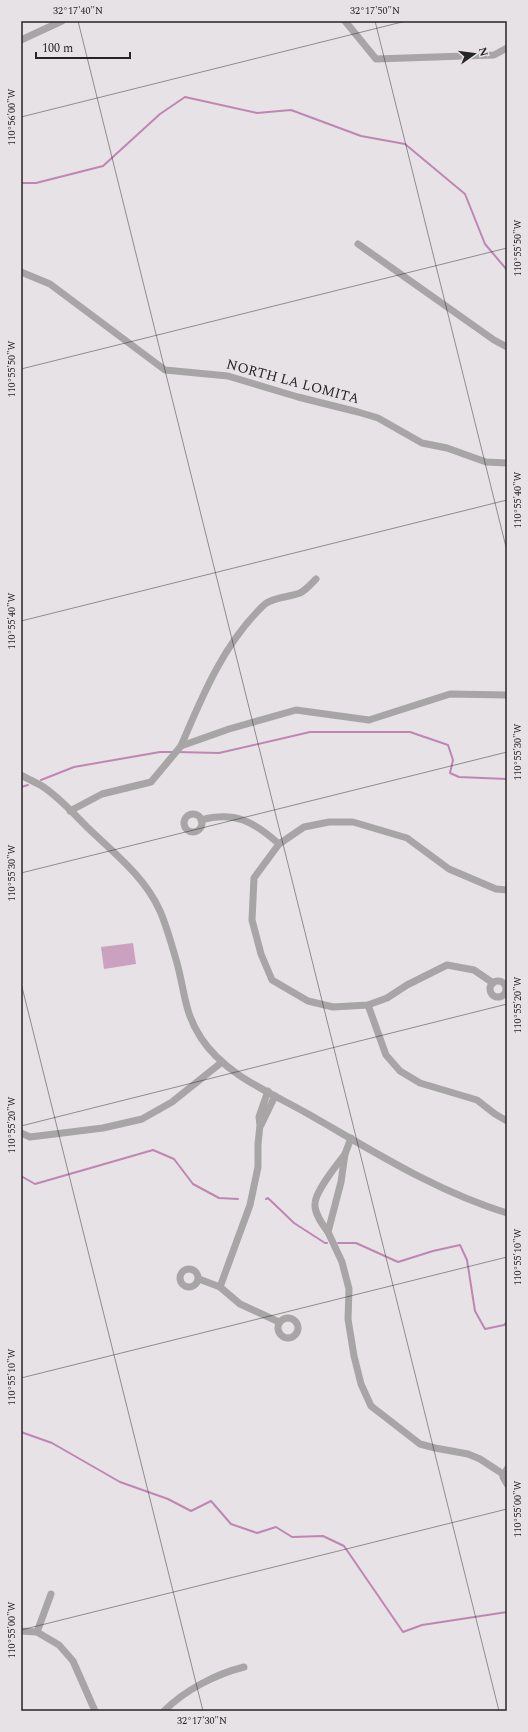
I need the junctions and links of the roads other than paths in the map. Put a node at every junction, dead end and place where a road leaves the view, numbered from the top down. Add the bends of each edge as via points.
1 (62, 21) edge
2 (346, 21) edge
3 (21, 40) edge
4 (507, 48) edge
5 (358, 244) dead end
6 (21, 272) edge
7 (507, 347) edge
8 (507, 463) edge
9 (316, 579) dead end
10 (507, 695) edge
11 (181, 746) junction
12 (21, 775) edge
13 (70, 811) junction
14 (201, 820) dead end
15 (279, 844) junction
16 (507, 890) edge
17 (493, 983) dead end
18 (368, 1005) junction
19 (222, 1062) junction
20 (268, 1091) junction
21 (275, 1096) junction
22 (507, 1121) edge
23 (260, 1125) junction
24 (21, 1133) edge
25 (351, 1138) junction
26 (345, 1154) junction
27 (507, 1213) edge
28 (328, 1232) junction
29 (199, 1279) dead end
30 (220, 1287) junction
31 (279, 1322) dead end
32 (505, 1471) edge
33 (507, 1484) edge
34 (52, 1594) dead end
35 (21, 1631) edge
36 (37, 1632) junction
37 (244, 1667) dead end
38 (95, 1711) edge
39 (164, 1711) edge

1 - 3 street
2 - 4 street via 376,59 494,55
5 - 7 street
6 - 8 street, NORTH LA LOMITA via 50,284 165,370 228,376 298,398 378,418 422,443 447,448 486,462
9 - 11 street via 302,592 267,602 247,623 222,660 199,702
10 - 11 street via 450,694 369,720 296,710
11 - 13 street via 151,782 102,794
12 - 13 street via 43,787
13 - 19 street via 132,870 148,889 162,918 192,1023
14 - 15 street via 214,817 239,818 262,829
15 - 16 street via 304,827 329,822 353,822 407,838 449,869 496,889
15 - 18 street via 254,878 252,920 261,954 272,980 319,1005
17 - 18 street via 474,970 447,965 387,998
18 - 22 street via 386,1055 400,1071 420,1083 477,1100
19 - 20 street
19 - 24 street via 172,1102 142,1119 103,1128 30,1137
20 - 21 street
20 - 23 street via 259,1117
21 - 23 street
21 - 25 street
23 - 30 street via 258,1167 250,1205
25 - 26 street
25 - 27 street via 441,1186
26 - 28 street via 341,1182
26 - 28 street via 324,1182 315,1203 318,1218
28 - 32 street via 342,1262 349,1289 348,1319 354,1356 361,1384 371,1406 420,1444 468,1454
29 - 30 street
30 - 31 street via 240,1304
32 - 33 street via 503,1480
34 - 36 street
35 - 36 street
36 - 38 street via 59,1645 73,1661
37 - 39 street via 226,1672 197,1687

